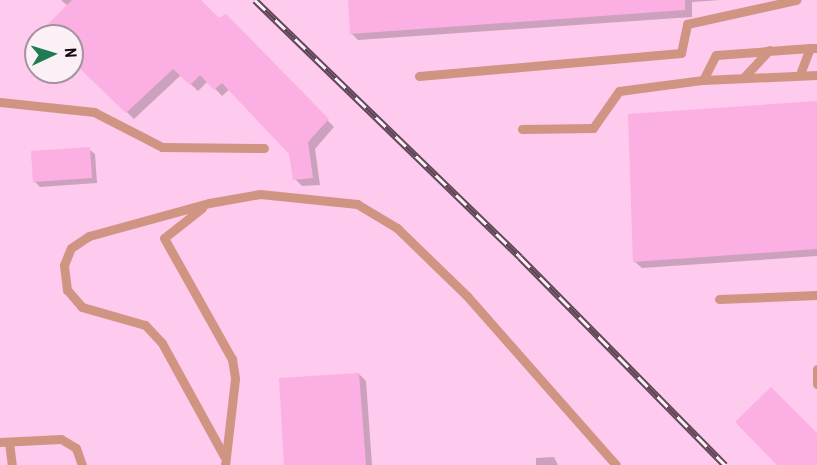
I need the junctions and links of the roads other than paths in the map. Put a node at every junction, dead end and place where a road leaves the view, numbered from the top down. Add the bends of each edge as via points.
1 (796, 0) edge
2 (813, 48) edge
3 (769, 50) junction
4 (800, 74) junction
5 (817, 75) edge
6 (419, 76) dead end
7 (744, 77) junction
8 (703, 80) junction
9 (0, 102) edge
10 (522, 129) dead end
11 (264, 148) dead end
12 (208, 203) junction
13 (817, 295) edge
14 (719, 298) dead end
15 (817, 369) edge
16 (817, 384) edge
17 (5, 442) edge
18 (225, 460) edge
19 (616, 464) edge
20 (12, 465) edge
21 (82, 465) edge

1 - 6 lane via 687,24 681,53
2 - 3 lane
2 - 4 lane
3 - 7 lane
3 - 8 lane via 716,55
4 - 5 lane
4 - 7 lane
7 - 8 lane
8 - 10 lane via 619,90 593,128
9 - 11 lane via 94,112 162,147
12 - 18 lane via 164,238 231,359 235,379
12 - 18 lane via 89,236 71,249 64,265 67,290 82,307 145,325 162,343
12 - 19 lane via 260,194 316,197 357,204 397,228 466,296
13 - 14 lane
15 - 16 lane
17 - 20 lane
17 - 21 lane via 61,439 76,448

